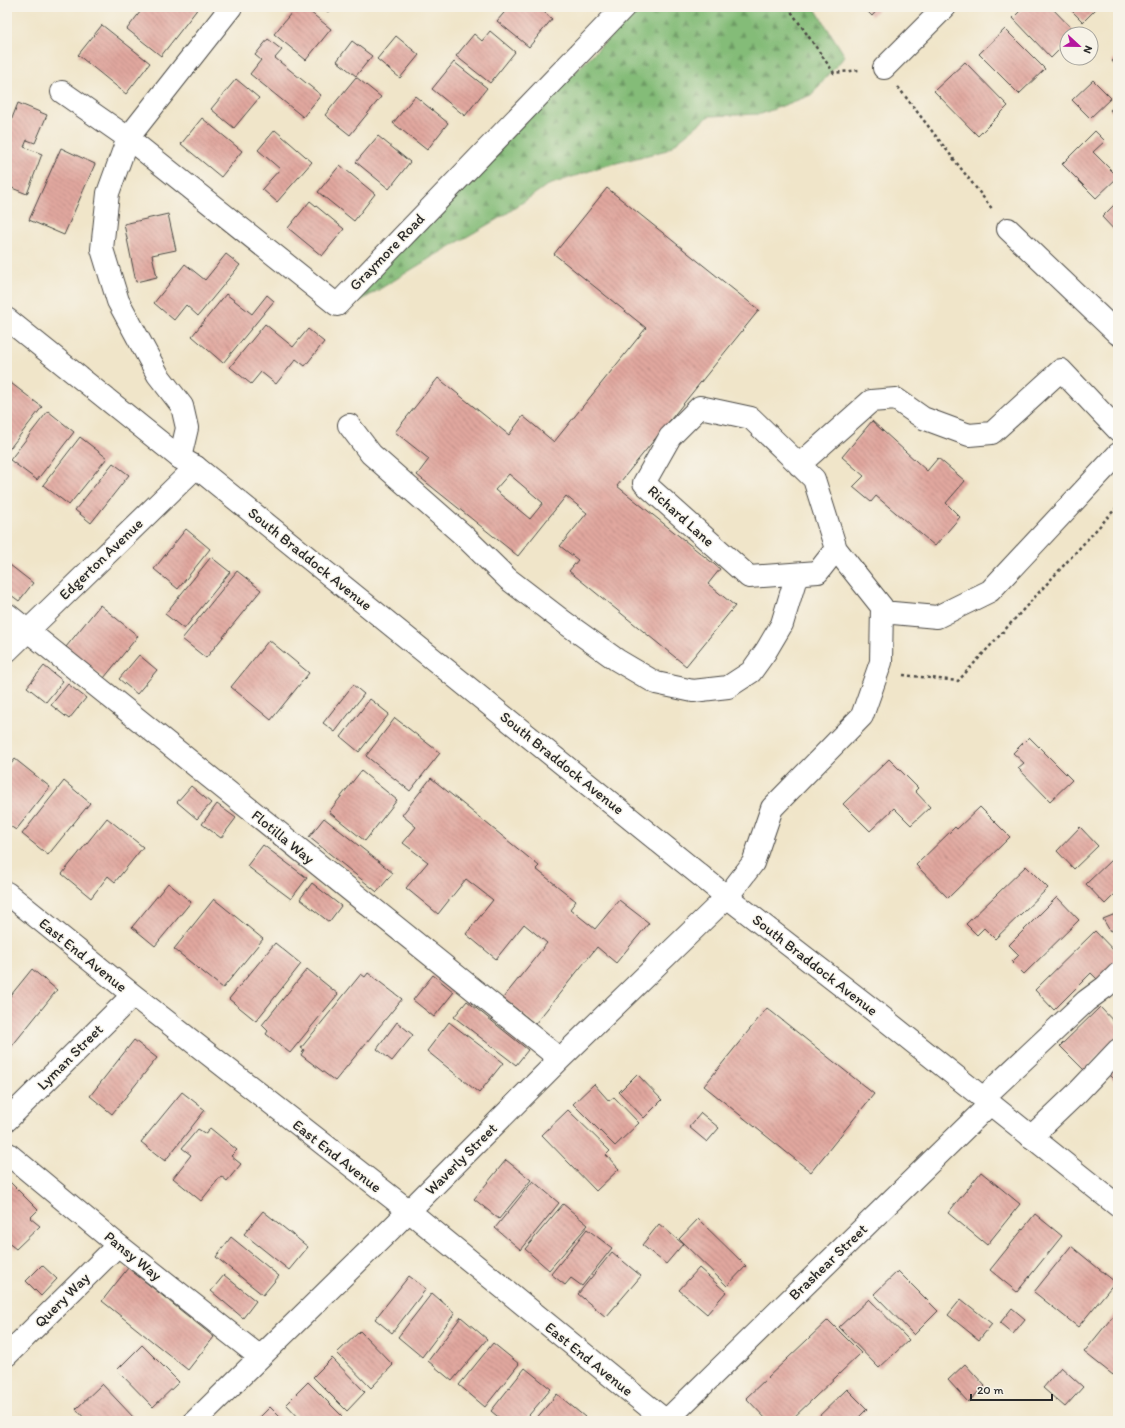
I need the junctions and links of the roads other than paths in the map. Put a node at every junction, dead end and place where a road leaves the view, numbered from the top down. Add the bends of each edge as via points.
1 (231, 7) edge
2 (624, 7) edge
3 (945, 7) edge
4 (884, 68) road end
5 (62, 92) dead end
6 (128, 138) junction
7 (1008, 229) road end
8 (7, 319) edge
9 (1118, 334) edge
10 (349, 425) dead end
11 (1118, 430) edge
12 (1118, 454) edge
13 (188, 463) junction
14 (799, 465) junction
15 (836, 549) junction
16 (797, 574) junction
17 (882, 612) junction
18 (7, 614) edge
19 (28, 630) junction
20 (7, 651) edge
21 (7, 893) edge
22 (727, 897) junction
23 (1118, 974) edge
24 (133, 995) junction
25 (1118, 1050) edge
26 (560, 1059) junction
27 (986, 1101) junction
28 (7, 1120) edge
29 (1031, 1137) junction
30 (7, 1154) edge
31 (1118, 1206) edge
32 (408, 1211) junction
33 (118, 1245) junction
34 (7, 1355) edge
35 (260, 1357) junction
36 (195, 1421) edge
37 (666, 1421) edge

1 - 6 street
2 - 6 street, Graymore Road via 337,305
3 - 4 street
5 - 6 street, Graymore Road
6 - 13 street via 108,193 102,249 118,301 158,375 182,406 187,428
7 - 9 street
8 - 13 street, South Braddock Avenue
10 - 16 street via 371,454 463,535 508,579 617,660 656,683 692,691 728,687 751,672 782,624
11 - 14 street via 1061,370 992,433 969,435 922,418 896,398 871,401
12 - 17 street via 990,590 937,617
13 - 19 street, Edgerton Avenue
13 - 22 street, South Braddock Avenue
14 - 15 street, Richard Lane via 814,479
14 - 16 street, Richard Lane via 751,418 700,407 670,437 644,483 749,577
15 - 16 street, Richard Lane via 818,572
15 - 17 street, Richard Lane via 882,607
17 - 22 street via 881,662 862,716 772,808 753,863
18 - 19 street, Flotilla Way
19 - 20 street, Edgerton Avenue
19 - 26 street, Flotilla Way
21 - 24 street, East End Avenue
22 - 26 street, Waverly Street
22 - 27 street, South Braddock Avenue
23 - 27 street, Brashear Street via 1070,1015
24 - 28 street, Lyman Street
24 - 32 street, East End Avenue
25 - 29 street
26 - 32 street, Waverly Street
27 - 29 street, South Braddock Avenue
27 - 37 street, Brashear Street
29 - 31 street, South Braddock Avenue
30 - 33 street, Pansy Way
32 - 35 street, Waverly Street
32 - 37 street, East End Avenue
33 - 34 street, Query Way
33 - 35 street, Pansy Way
35 - 36 street, Waverly Street

